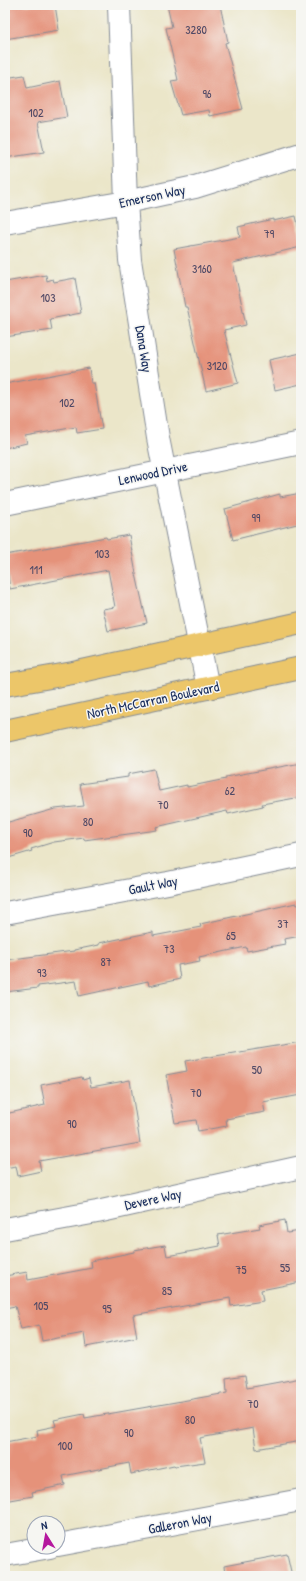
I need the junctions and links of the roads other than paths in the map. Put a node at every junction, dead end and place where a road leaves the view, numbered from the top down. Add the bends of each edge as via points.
1 (118, 5) edge
2 (299, 155) edge
3 (126, 202) junction
4 (5, 223) edge
5 (301, 443) edge
6 (164, 471) junction
7 (5, 504) edge
8 (301, 624) edge
9 (200, 646) junction
10 (301, 668) edge
11 (5, 685) edge
12 (208, 688) junction
13 (5, 731) edge
14 (301, 855) edge
15 (5, 914) edge
16 (301, 1167) edge
17 (5, 1229) edge
18 (301, 1500) edge
19 (66, 1544) edge
20 (26, 1551) edge
21 (5, 1555) edge

1 - 3 street, Dana Way
2 - 3 street, Emerson Way via 196,187
3 - 4 street, Emerson Way
3 - 6 street, Dana Way via 130,260
5 - 6 street, Lenwood Drive
6 - 7 street, Lenwood Drive
6 - 9 street, Dana Way
8 - 9 main road
9 - 11 main road
9 - 12 street, Dana Way
10 - 12 main road, North McCarran Boulevard
12 - 13 main road, North McCarran Boulevard
14 - 15 street, Gault Way
16 - 17 street, Devere Way via 97,1212
18 - 19 street, Galleron Way
20 - 21 street

